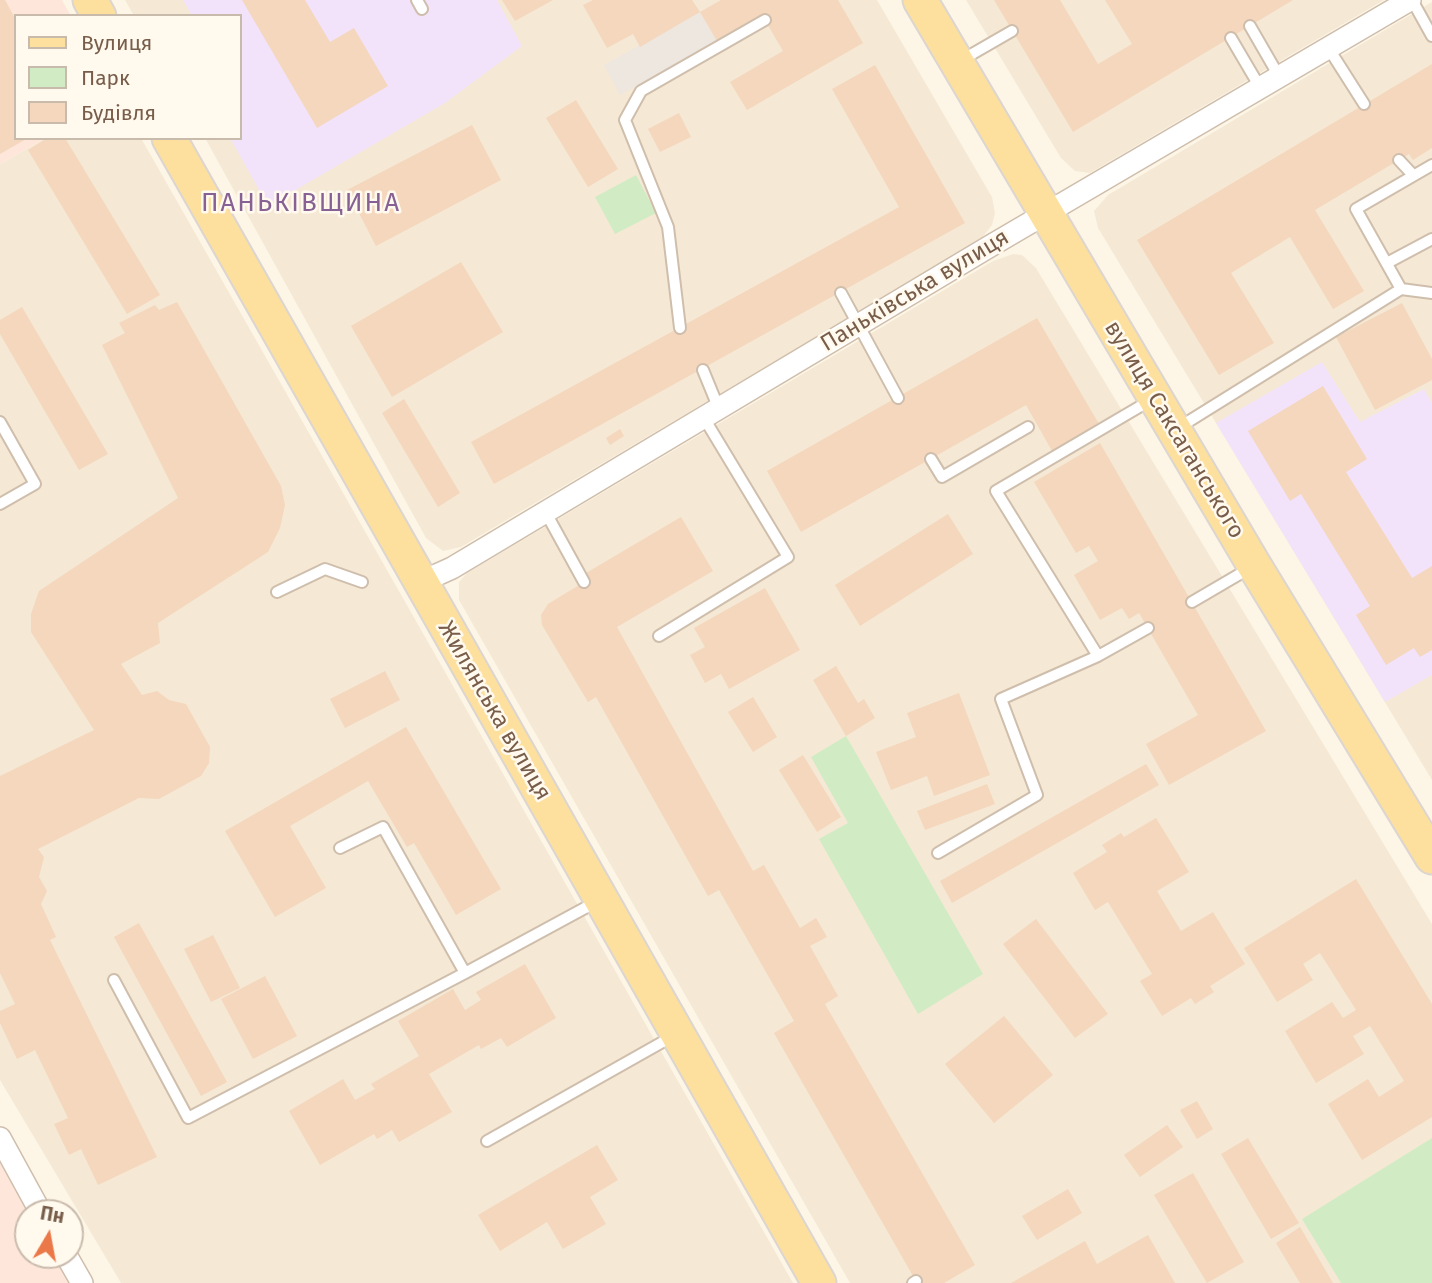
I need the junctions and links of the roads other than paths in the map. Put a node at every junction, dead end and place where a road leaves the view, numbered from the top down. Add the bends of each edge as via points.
1 (920, 0) edge
2 (1402, 2) edge
3 (765, 20) dead end
4 (1250, 26) dead end
5 (1012, 31) dead end
6 (1432, 36) edge
7 (1231, 38) dead end
8 (1329, 49) junction
9 (957, 63) junction
10 (1280, 78) junction
11 (1261, 89) junction
12 (1364, 104) dead end
13 (170, 140) edge
14 (1399, 160) dead end
15 (1432, 165) edge
16 (1413, 175) junction
17 (1045, 214) junction
18 (1432, 239) edge
19 (1387, 263) junction
20 (1401, 289) junction
21 (841, 293) dead end
22 (1432, 293) edge
23 (858, 325) junction
24 (680, 328) dead end
25 (703, 370) dead end
26 (1156, 397) junction
27 (898, 398) dead end
28 (712, 414) junction
29 (0, 422) edge
30 (1028, 427) dead end
31 (1175, 430) junction
32 (931, 459) dead end
33 (0, 505) edge
34 (545, 513) junction
35 (1254, 565) junction
36 (362, 582) dead end
37 (421, 582) junction
38 (584, 583) dead end
39 (277, 592) dead end
40 (1192, 602) dead end
41 (1148, 628) dead end
42 (659, 636) dead end
43 (1098, 656) junction
44 (340, 848) dead end
45 (938, 853) dead end
46 (1432, 858) edge
47 (601, 899) junction
48 (465, 974) junction
49 (114, 980) dead end
50 (678, 1034) junction
51 (0, 1138) edge
52 (487, 1141) dead end
53 (33, 1199) edge
54 (819, 1283) edge

1 - 9 main road, вулиця Саксаганського
2 - 6 lane
2 - 8 street, Паньківська вулиця
3 - 24 lane via 641,91 625,120 667,228
4 - 10 lane
5 - 9 lane
7 - 11 lane
8 - 10 street, Паньківська вулиця
8 - 12 lane
9 - 17 main road, вулиця Саксаганського
10 - 11 street, Паньківська вулиця
11 - 17 street, Паньківська вулиця
13 - 37 main road, Жилянська вулиця
14 - 16 lane
15 - 16 lane
16 - 19 lane via 1356,209
17 - 23 street, Паньківська вулиця
17 - 26 main road, вулиця Саксаганського
18 - 19 lane
19 - 20 lane
20 - 22 lane
20 - 31 lane
21 - 23 lane
23 - 27 lane
23 - 28 street, Паньківська вулиця
25 - 28 lane
26 - 31 main road, вулиця Саксаганського
26 - 43 lane via 996,491
28 - 34 street, Паньківська вулиця
28 - 42 lane via 788,557
29 - 33 lane via 35,484
30 - 32 lane via 942,477
31 - 35 main road, вулиця Саксаганського
34 - 37 street, Паньківська вулиця
34 - 38 lane
35 - 40 lane
35 - 46 main road, вулиця Саксаганського
36 - 39 lane via 325,569
37 - 47 main road, Жилянська вулиця
41 - 43 lane
43 - 45 lane via 1001,699 1037,795
44 - 48 lane via 383,827
47 - 48 lane
47 - 50 main road, Жилянська вулиця
48 - 49 lane via 188,1118
50 - 52 lane
50 - 54 main road, Жилянська вулиця
51 - 53 street

